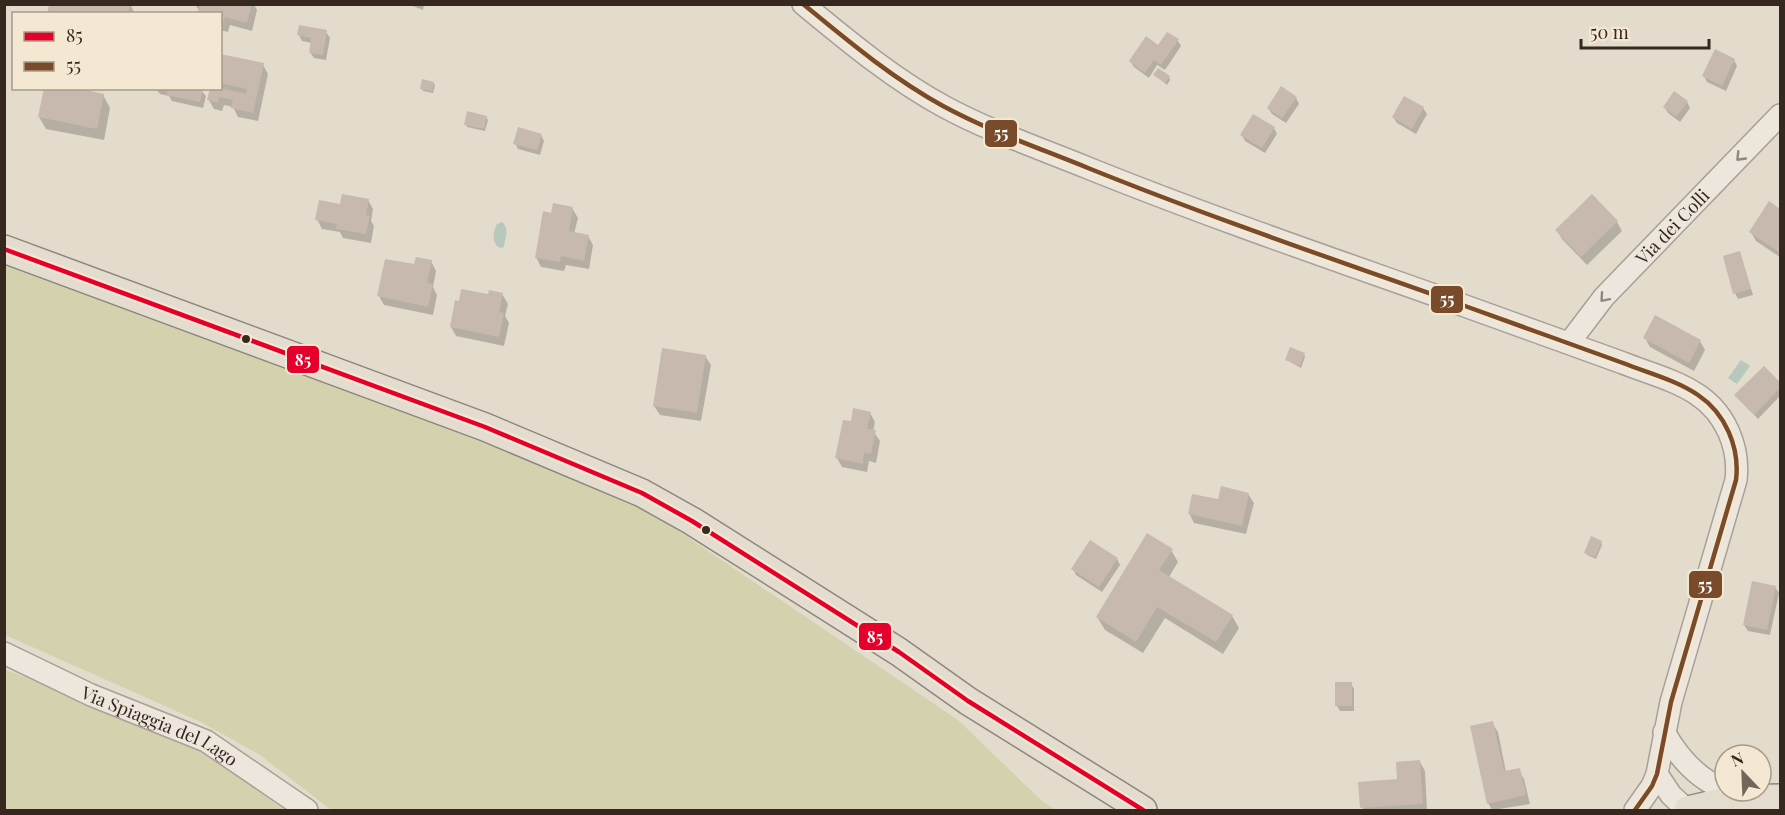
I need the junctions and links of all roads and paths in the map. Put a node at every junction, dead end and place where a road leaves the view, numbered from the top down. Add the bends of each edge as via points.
1 (803, 4) edge
2 (1780, 116) edge
3 (4, 249) edge
4 (1569, 343) junction
5 (4, 653) edge
6 (1664, 732) junction
7 (1690, 768) junction
8 (1657, 774) junction
9 (1713, 784) edge
10 (1718, 803) edge
11 (307, 810) edge
12 (1143, 810) edge
13 (1635, 810) edge
14 (1688, 810) edge

1 - 4 street via 902,81 982,125 1171,202
2 -> 4 street, Via dei Colli via 1604,297
3 - 12 main road via 485,427 649,497 702,527
4 - 6 street via 1694,392 1720,417 1734,448 1737,470 1733,490
5 - 11 street, Via Spiaggia del Lago via 91,695 206,741
6 - 7 street
6 - 8 street
7 - 9 street
7 - 14 street via 1693,789
8 - 13 street
8 - 14 street via 1671,795
10 - 14 main road

